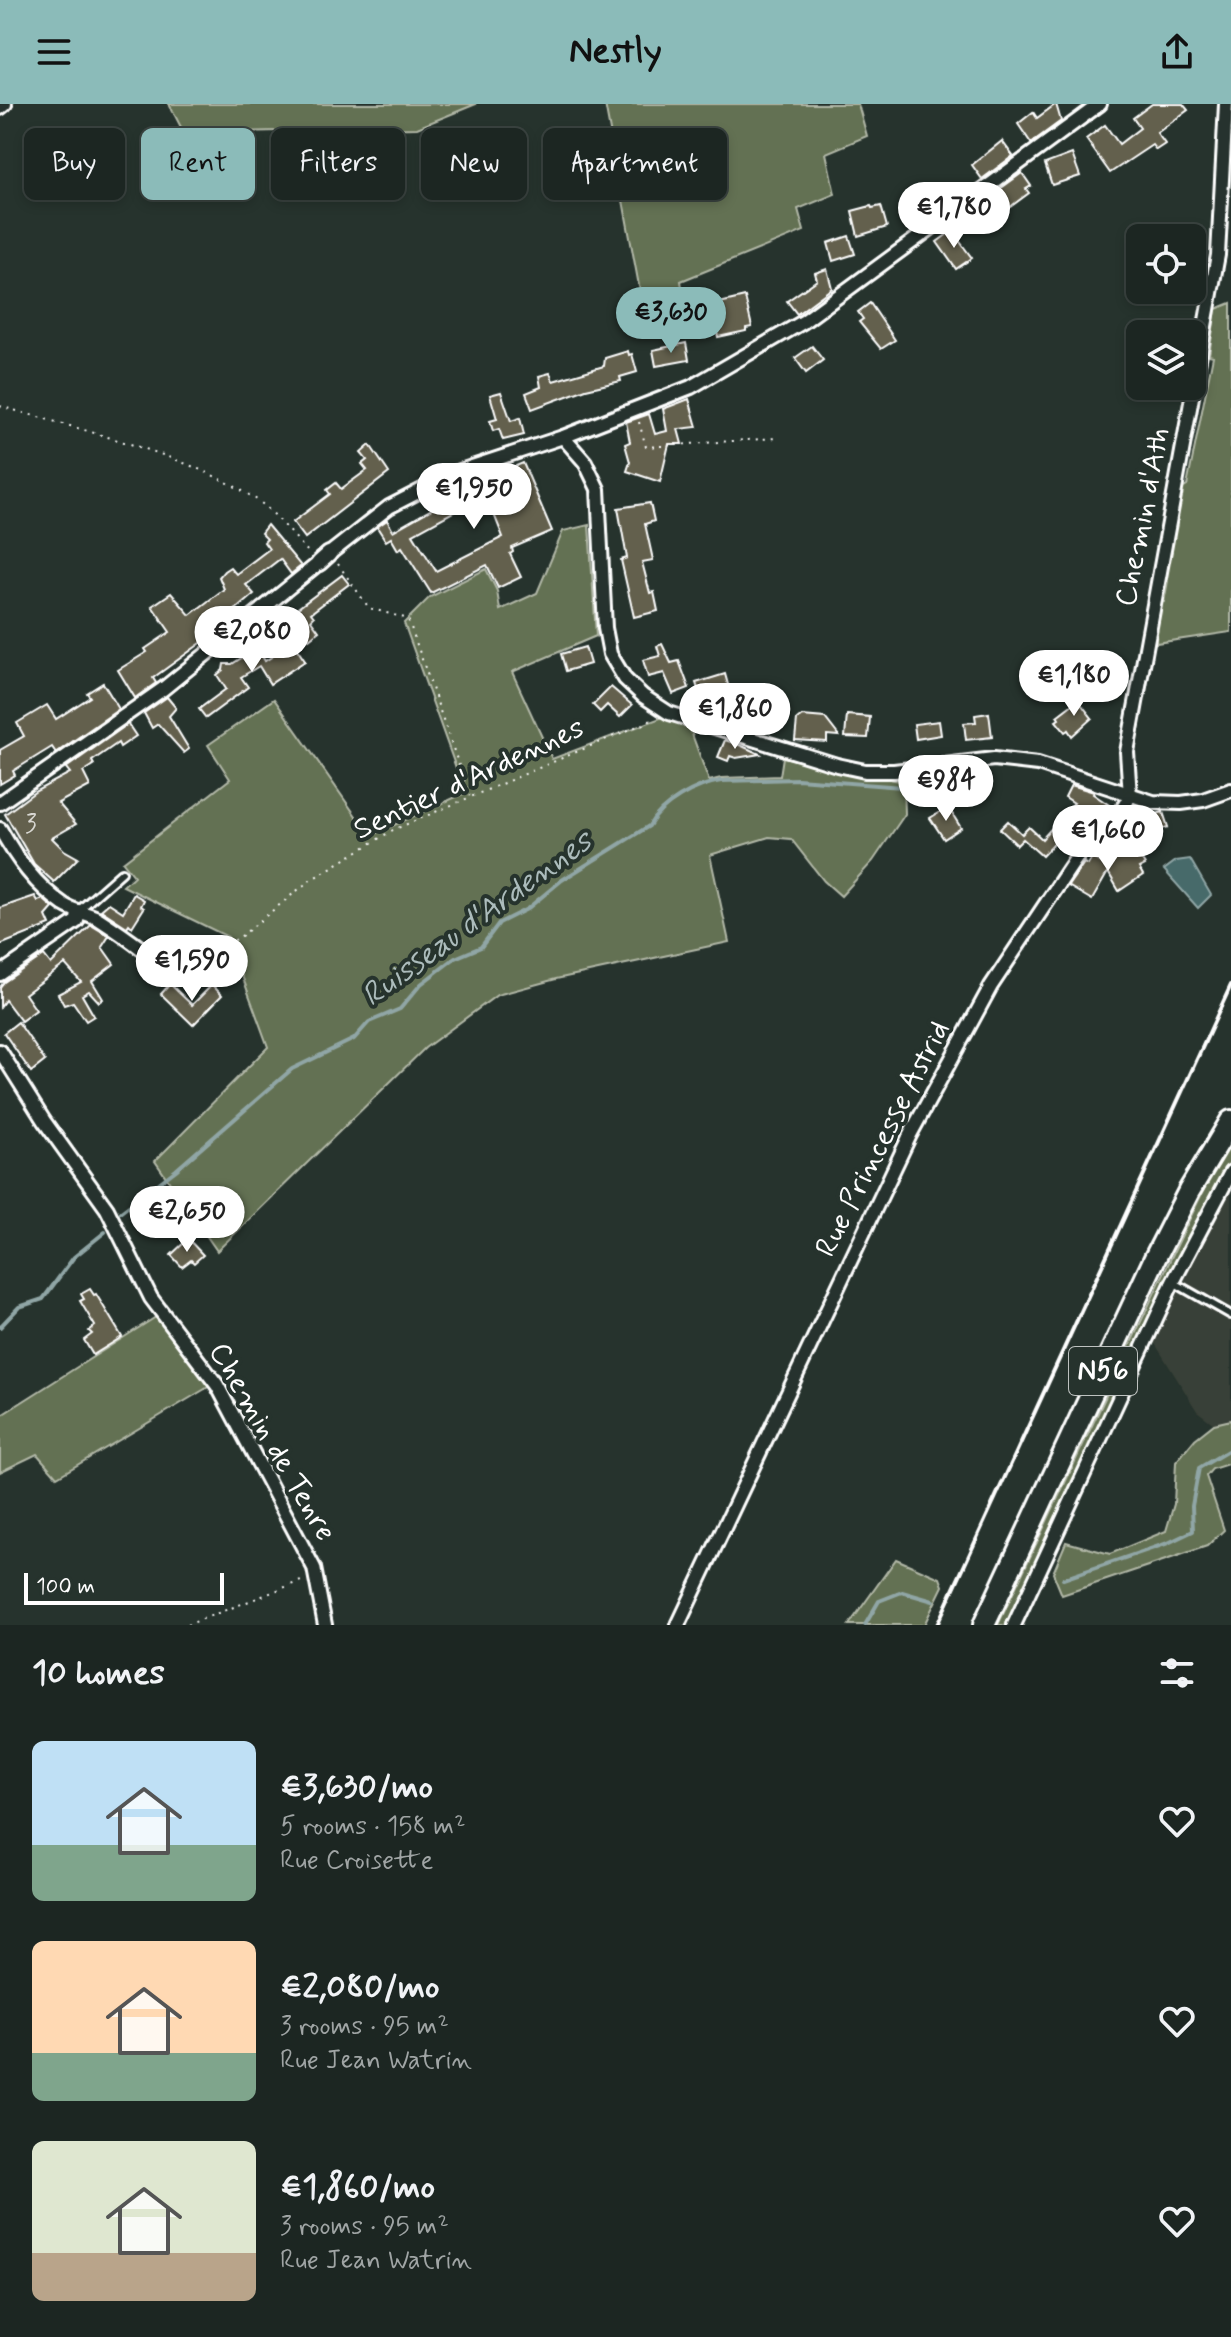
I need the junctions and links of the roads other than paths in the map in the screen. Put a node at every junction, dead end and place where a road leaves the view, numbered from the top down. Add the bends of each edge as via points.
1 (5, 104) edge
2 (1100, 104) edge
3 (1226, 104) edge
4 (0, 108) edge
5 (563, 437) junction
6 (1231, 790) edge
7 (1130, 796) junction
8 (0, 803) edge
9 (0, 829) edge
10 (122, 872) dead end
11 (78, 911) junction
12 (0, 974) edge
13 (174, 976) road end
14 (0, 1051) edge
15 (1231, 1121) edge
16 (1231, 1172) edge
17 (1173, 1282) junction
18 (1231, 1315) edge
19 (325, 1625) edge
20 (678, 1625) edge
21 (984, 1625) edge
22 (1014, 1625) edge

1 - 4 street
2 - 5 street via 803,322 691,387
3 - 7 street, Chemin d'Ath via 1218,255 1127,752
5 - 7 street via 585,462 598,489 610,654 625,679 669,713 865,771 994,759 1038,764
5 - 8 street via 457,472 389,507 163,689
6 - 7 street via 1181,803
7 - 20 street, Rue Princesse Astrid via 1077,857 991,986 910,1135
9 - 11 street via 24,869
10 - 11 lane
11 - 12 street via 77,921 65,932
11 - 13 street via 96,917
14 - 19 street, Chemin de Tenre via 107,1209 151,1298 217,1385 316,1575
15 - 21 highway, N56 via 1155,1258
16 - 17 street
17 - 18 lane
17 - 22 street

